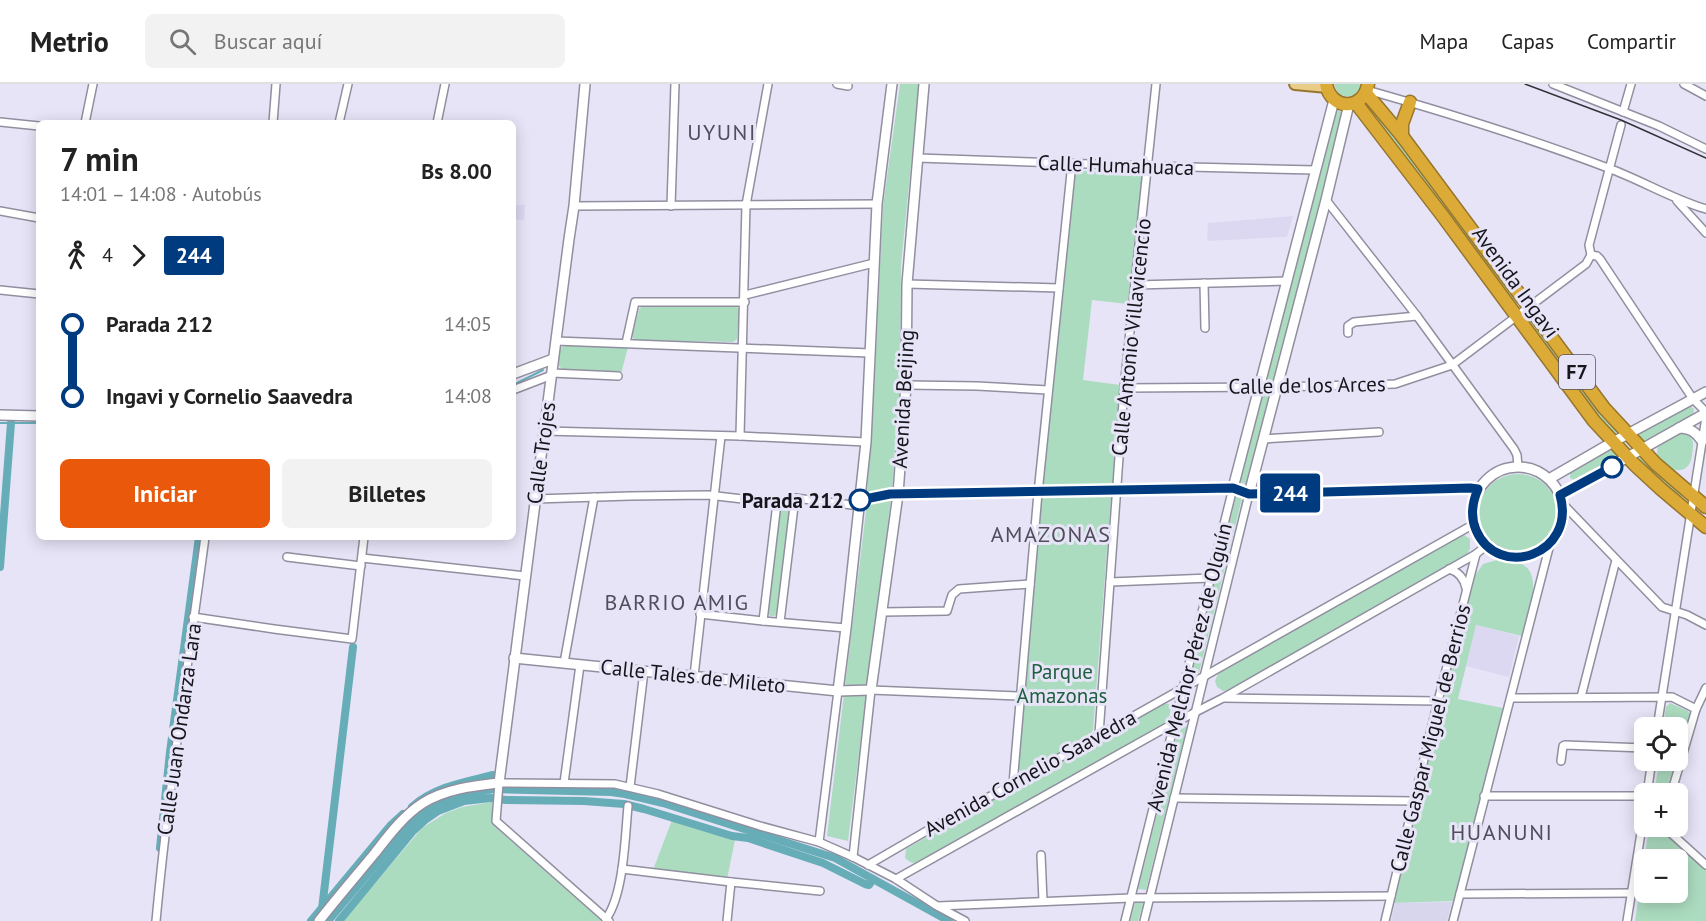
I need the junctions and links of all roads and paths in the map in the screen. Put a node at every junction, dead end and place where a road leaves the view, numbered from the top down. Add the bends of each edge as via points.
1 (93, 84) edge
2 (276, 84) edge
3 (348, 84) edge
4 (445, 84) edge
5 (585, 84) edge
6 (675, 84) edge
7 (768, 84) edge
8 (837, 84) edge
9 (892, 84) edge
10 (924, 84) edge
11 (1156, 84) edge
12 (1295, 84) edge
13 (1553, 84) edge
14 (1631, 84) edge
15 (1684, 84) edge
16 (848, 86) dead end
17 (1327, 86) edge
18 (1367, 89) edge
19 (1706, 94) edge
20 (1334, 100) junction
21 (1410, 102) junction
22 (1352, 103) junction
23 (1623, 112) junction
24 (86, 120) edge
25 (273, 120) edge
26 (340, 120) edge
27 (438, 120) edge
28 (0, 122) edge
29 (1621, 124) dead end
30 (36, 126) edge
31 (1401, 136) junction
32 (1706, 149) edge
33 (918, 158) junction
34 (1072, 164) junction
35 (1148, 166) junction
36 (1609, 168) junction
37 (1315, 170) junction
38 (1673, 197) junction
39 (1326, 200) junction
40 (877, 204) junction
41 (746, 205) junction
42 (574, 206) junction
43 (671, 206) junction
44 (1706, 209) edge
45 (0, 211) edge
46 (36, 217) edge
47 (1706, 233) edge
48 (1591, 255) junction
49 (874, 263) junction
50 (1287, 281) junction
51 (1204, 283) junction
52 (908, 284) junction
53 (1135, 285) junction
54 (1059, 288) junction
55 (0, 290) edge
56 (36, 294) edge
57 (745, 298) junction
58 (1530, 307) junction
59 (1416, 316) junction
60 (1517, 316) junction
61 (1205, 328) dead end
62 (1348, 333) dead end
63 (556, 341) junction
64 (626, 343) junction
65 (743, 347) junction
66 (870, 353) junction
67 (553, 359) junction
68 (1452, 365) junction
69 (516, 373) edge
70 (552, 374) junction
71 (618, 376) dead end
72 (906, 385) junction
73 (1259, 386) junction
74 (1278, 387) junction
75 (1124, 388) junction
76 (516, 389) edge
77 (1048, 390) junction
78 (1706, 392) edge
79 (1693, 399) junction
80 (1706, 414) edge
81 (0, 415) edge
82 (36, 416) edge
83 (1679, 428) junction
84 (545, 430) junction
85 (1379, 432) dead end
86 (1627, 434) junction
87 (721, 436) junction
88 (740, 436) junction
89 (1263, 439) junction
90 (1702, 441) junction
91 (866, 442) junction
92 (1613, 442) junction
93 (1642, 450) junction
94 (1628, 458) junction
95 (1518, 467) junction
96 (1549, 479) junction
97 (1233, 488) junction
98 (1116, 489) junction
99 (1478, 489) junction
100 (1038, 493) junction
101 (898, 494) junction
102 (1249, 494) junction
103 (715, 496) junction
104 (594, 497) junction
105 (1693, 497) junction
106 (795, 498) junction
107 (535, 499) junction
108 (1561, 499) junction
109 (777, 503) junction
110 (860, 503) junction
111 (1706, 507) edge
112 (1691, 515) junction
113 (1474, 524) junction
114 (1706, 527) edge
115 (205, 540) edge
116 (364, 540) edge
117 (1550, 544) junction
118 (1487, 545) junction
119 (1476, 554) junction
120 (287, 557) dead end
121 (1616, 560) junction
122 (361, 562) junction
123 (1449, 570) junction
124 (525, 576) junction
125 (1210, 578) junction
126 (1110, 582) junction
127 (1030, 584) junction
128 (1467, 590) junction
129 (1674, 611) junction
130 (883, 612) junction
131 (700, 614) junction
132 (193, 617) junction
133 (763, 621) junction
134 (780, 622) junction
135 (1706, 625) edge
136 (846, 628) junction
137 (514, 658) junction
138 (564, 663) junction
139 (580, 665) junction
140 (644, 671) junction
141 (694, 676) junction
142 (1204, 676) junction
143 (1183, 687) junction
144 (1706, 688) edge
145 (871, 690) junction
146 (838, 691) junction
147 (1020, 696) junction
148 (1581, 697) junction
149 (1661, 697) junction
150 (1223, 698) junction
151 (1510, 698) junction
152 (1438, 701) junction
153 (1696, 709) junction
154 (1195, 712) junction
155 (1658, 717) edge
156 (1176, 722) junction
157 (1099, 734) junction
158 (1634, 748) edge
159 (1561, 761) dead end
160 (564, 783) junction
161 (1674, 783) edge
162 (499, 784) junction
163 (1013, 784) junction
164 (630, 787) junction
165 (1634, 795) edge
166 (1484, 796) junction
167 (1174, 798) junction
168 (1414, 801) junction
169 (628, 806) dead end
170 (1641, 837) edge
171 (1675, 837) edge
172 (819, 842) junction
173 (1041, 855) dead end
174 (853, 856) junction
175 (1705, 863) edge
176 (868, 865) junction
177 (621, 868) junction
178 (896, 879) junction
179 (731, 882) junction
180 (820, 891) dead end
181 (1631, 893) junction
182 (1460, 894) junction
183 (1391, 896) junction
184 (1131, 898) junction
185 (1149, 898) junction
186 (1043, 901) junction
187 (937, 906) junction
188 (607, 920) edge
189 (156, 921) edge
190 (318, 921) edge
191 (727, 921) edge
192 (965, 921) edge
193 (1125, 921) edge
194 (1144, 921) edge
195 (1385, 921) edge
196 (1453, 921) edge
197 (1627, 921) edge

1 - 24 street
2 - 25 street
3 - 26 street
4 - 27 street
5 - 42 street, Calle Trojes
6 - 43 street
7 - 41 street
8 - 16 street
9 - 40 street, Avenida Beijing
10 - 33 street, Avenida Beijing
11 - 35 street, Calle Antonio Villavicencio
12 - 17 main road
13 - 23 street
14 - 23 street
15 - 19 street
17 - 20 highway
18 - 21 street
18 - 22 highway via 1362,98
18 - 31 highway, Avenida Ingavi
20 - 22 highway
20 - 37 street, Avenida Melchor Pérez de Olguín
21 - 31 highway
21 - 36 street
22 - 39 street, Avenida Melchor Pérez de Olguín
22 - 60 highway, Avenida Ingavi / F7
23 - 32 street
28 - 30 street
29 - 36 street
31 - 58 highway, Avenida Ingavi
33 - 34 street, Calle Humahuaca
33 - 52 street, Avenida Beijing
34 - 35 street, Calle Humahuaca
34 - 54 street
35 - 37 street, Calle Humahuaca
35 - 53 street, Calle Antonio Villavicencio
36 - 38 street
36 - 48 street
37 - 50 street, Avenida Melchor Pérez de Olguín
38 - 44 street
38 - 47 street
39 - 59 street
39 - 74 street, Avenida Melchor Pérez de Olguín
40 - 41 street
40 - 49 street, Avenida Beijing
41 - 43 street
41 - 57 street
42 - 43 street
42 - 63 street, Calle Trojes
45 - 46 street
48 - 58 street, Calle de los Arces via 1586,264
48 - 79 street via 1600,259
49 - 57 street
49 - 66 street, Avenida Beijing
50 - 51 street
50 - 73 street, Avenida Melchor Pérez de Olguín
51 - 53 street
51 - 61 street
52 - 54 street
52 - 72 street, Avenida Beijing
53 - 75 street, Calle Antonio Villavicencio
54 - 77 street
55 - 56 street
57 - 64 street via 635,302
57 - 65 street
58 - 60 street, Calle de los Arces
58 - 86 highway, Avenida Ingavi / F7
59 - 62 street via 1354,322 1348,326
59 - 68 street
60 - 68 street, Calle de los Arces
60 - 92 highway, Avenida Ingavi / F7
63 - 64 street
63 - 67 street, Calle Trojes
64 - 65 street
65 - 66 street
65 - 88 street
66 - 91 street, Avenida Beijing
67 - 69 street
67 - 70 street, Calle Trojes
68 - 74 street, Calle de los Arces via 1395,384
68 - 95 street via 1514,449
70 - 71 street
70 - 76 street
70 - 84 street, Calle Trojes
72 - 77 street
72 - 101 street, Avenida Beijing
73 - 74 street, Calle de los Arces
73 - 75 street, Calle de los Arces
73 - 97 street, Avenida Melchor Pérez de Olguín
74 - 89 street, Avenida Melchor Pérez de Olguín
75 - 98 street, Calle Antonio Villavicencio
77 - 100 street
78 - 79 street
79 - 80 street
79 - 86 street
80 - 83 street
80 - 90 street
81 - 82 street
83 - 90 street via 1690,429
83 - 93 street
84 - 87 street
84 - 107 street, Calle Trojes
85 - 89 street
86 - 92 street
86 - 93 highway, Avenida Ingavi / F7
87 - 88 street
87 - 103 street
88 - 91 street
89 - 102 street, Avenida Melchor Pérez de Olguín
90 - 105 street
91 - 110 street, Avenida Beijing
92 - 94 highway, Avenida Ingavi / F7
92 - 96 street
93 - 94 street
93 - 105 highway, Avenida Ingavi / F7
94 - 108 street
94 - 112 highway, Avenida Ingavi / F7
95 - 96 street
95 - 99 street via 1494,474
96 - 108 street
97 - 98 street
97 - 102 street
97 - 125 street, Avenida Melchor Pérez de Olguín
98 - 100 street
98 - 126 street, Calle Antonio Villavicencio
99 - 102 street
99 - 113 street via 1472,510
100 - 101 street
100 - 127 street
101 - 110 street
101 - 130 street, Avenida Beijing
102 - 142 street, Avenida Melchor Pérez de Olguín
103 - 104 street
103 - 109 street
103 - 131 street
104 - 107 street
104 - 138 street
105 - 111 highway, Avenida Ingavi / F7
105 - 112 street
106 - 109 street
106 - 110 street
106 - 134 street
107 - 124 street, Calle Trojes
108 - 117 street via 1561,525
108 - 121 street
109 - 133 street
110 - 136 street, Avenida Beijing
112 - 114 highway, Avenida Ingavi / F7
112 - 129 street
113 - 118 street
113 - 142 street, Avenida Cornelio Saavedra
115 - 132 street, Calle Juan Ondarza Lara
116 - 122 street
117 - 118 street via 1530,555 1515,557
117 - 151 street
118 - 119 street, Avenida Cornelio Saavedra
119 - 123 street, Avenida Cornelio Saavedra
119 - 128 street, Calle Gaspar Miguel de Berrios
120 - 122 street
121 - 129 street via 1662,607
121 - 148 street
122 - 124 street
122 - 132 street via 352,639
123 - 128 street via 1462,578
123 - 150 street, Avenida Cornelio Saavedra
124 - 137 street, Calle Trojes
125 - 126 street
125 - 143 street, Avenida Melchor Pérez de Olguín
126 - 157 street, Calle Antonio Villavicencio
127 - 130 street via 959,588 947,611
127 - 147 street
128 - 152 street, Calle Gaspar Miguel de Berrios
129 - 135 street
129 - 149 street
130 - 145 street, Avenida Beijing
131 - 133 street
131 - 141 street
132 - 189 street, Calle Juan Ondarza Lara
133 - 134 street
134 - 136 street
136 - 146 street, Avenida Beijing
137 - 138 street, Calle Tales de Mileto
137 - 162 street, Calle Trojes
138 - 139 street, Calle Tales de Mileto
139 - 140 street, Calle Tales de Mileto
139 - 160 street
140 - 141 street, Calle Tales de Mileto
140 - 164 street
141 - 146 street, Calle Tales de Mileto
142 - 143 street, Avenida Cornelio Saavedra
142 - 154 street, Avenida Melchor Pérez de Olguín
143 - 156 street, Avenida Melchor Pérez de Olguín
143 - 157 street, Avenida Cornelio Saavedra
144 - 153 street
145 - 146 street, Calle Tales de Mileto
145 - 147 street
145 - 174 street, Avenida Beijing
146 - 172 street, Avenida Beijing
147 - 163 street
148 - 149 street
148 - 151 street
149 - 153 street
149 - 155 street
150 - 152 street
150 - 154 street, Avenida Cornelio Saavedra
151 - 166 street
152 - 168 street, Calle Gaspar Miguel de Berrios
153 - 161 street
154 - 156 street, Avenida Cornelio Saavedra
154 - 167 street, Avenida Melchor Pérez de Olguín
156 - 178 street, Avenida Cornelio Saavedra
156 - 184 street, Avenida Melchor Pérez de Olguín
157 - 163 street, Avenida Cornelio Saavedra
158 - 159 street via 1565,745
160 - 162 street
160 - 164 street
162 - 188 street, Calle Trojes via 496,821
162 - 190 street via 439,795 412,811
163 - 176 street, Avenida Cornelio Saavedra
164 - 172 street
165 - 166 street
166 - 182 street
167 - 168 street
167 - 185 street, Avenida Melchor Pérez de Olguín
168 - 183 street, Calle Gaspar Miguel de Berrios
169 - 177 street
170 - 181 street
171 - 175 street
172 - 174 street
173 - 186 street
174 - 176 street
176 - 178 street
177 - 179 street
177 - 188 street via 615,902
178 - 187 street
179 - 180 street
179 - 191 street
181 - 182 street
181 - 197 street
182 - 196 street
183 - 185 street
183 - 195 street, Calle Gaspar Miguel de Berrios
184 - 185 street
184 - 186 street
184 - 193 street, Avenida Melchor Pérez de Olguín
185 - 194 street, Avenida Melchor Pérez de Olguín
186 - 187 street
187 - 192 street

